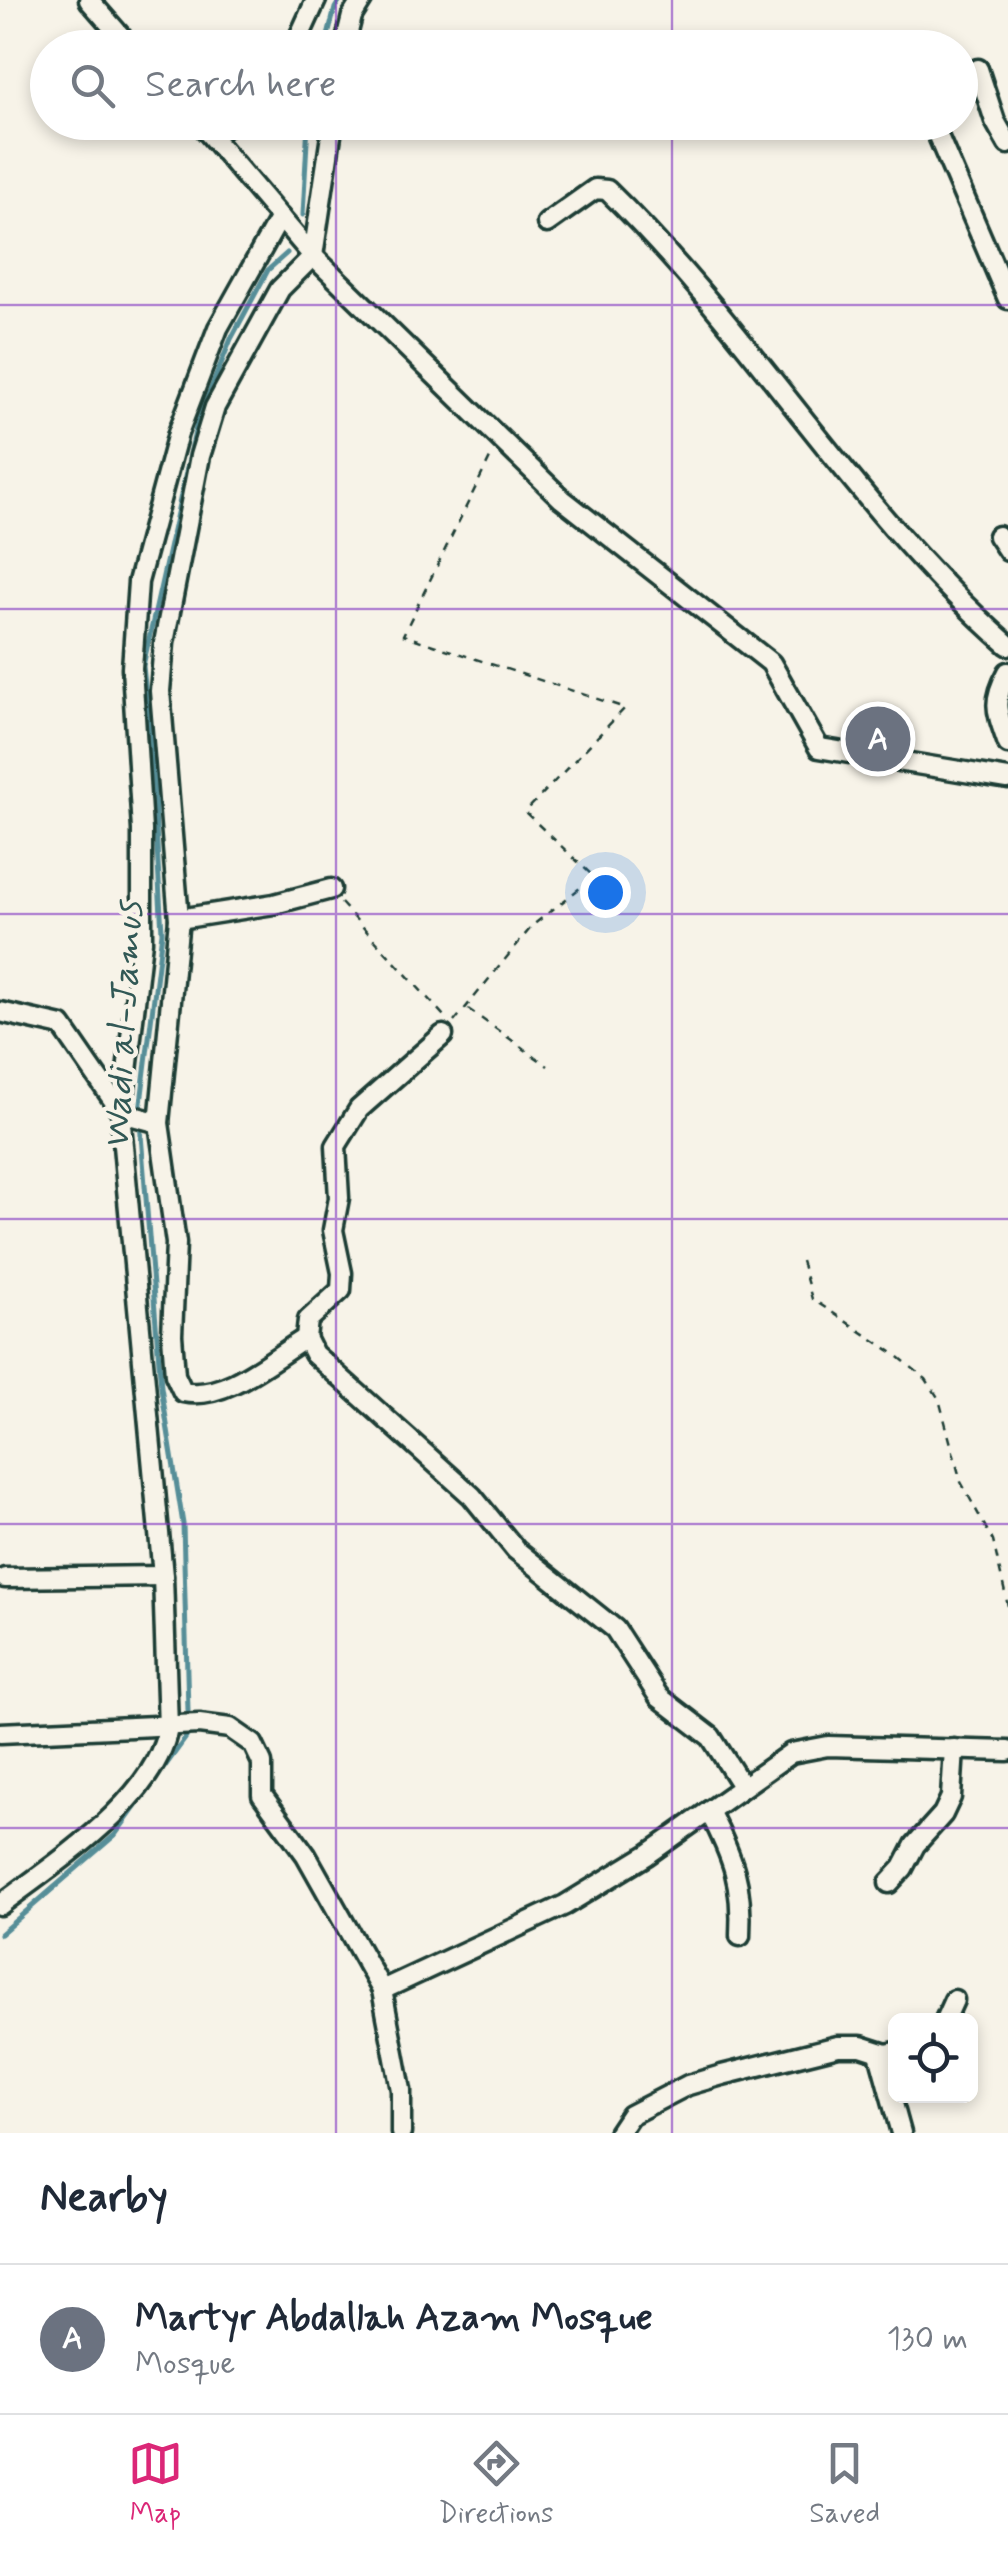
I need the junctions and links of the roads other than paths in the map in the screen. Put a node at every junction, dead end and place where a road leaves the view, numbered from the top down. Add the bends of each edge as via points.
1 (88, 0) edge
2 (316, 0) edge
3 (362, 0) edge
4 (115, 30) edge
5 (302, 30) edge
6 (348, 30) edge
7 (978, 69) dead end
8 (215, 140) edge
9 (330, 140) edge
10 (940, 140) edge
11 (1008, 144) edge
12 (280, 217) junction
13 (547, 224) dead end
14 (312, 256) junction
15 (1008, 299) edge
16 (1008, 645) edge
17 (1008, 672) edge
18 (1008, 744) edge
19 (1008, 779) edge
20 (331, 889) road end
21 (180, 919) junction
22 (0, 1012) edge
23 (443, 1035) dead end
24 (122, 1113) junction
25 (158, 1123) junction
26 (306, 1338) junction
27 (163, 1576) junction
28 (5, 1578) dead end
29 (168, 1728) junction
30 (0, 1734) edge
31 (954, 1749) junction
32 (1008, 1750) edge
33 (742, 1786) junction
34 (708, 1811) junction
35 (889, 1882) dead end
36 (0, 1905) edge
37 (740, 1936) dead end
38 (382, 1990) junction
39 (954, 2000) dead end
40 (948, 2013) edge
41 (887, 2052) edge
42 (401, 2133) edge
43 (618, 2133) edge
44 (901, 2133) edge

1 - 4 street
2 - 5 street
3 - 6 street
7 - 11 street
8 - 12 street
9 - 14 street
10 - 15 street
12 - 14 street
12 - 24 street via 218,328 178,432 138,582 132,668 142,941
13 - 16 street via 596,189 606,190 654,236 914,550
14 - 19 street via 562,499 771,663 819,748
14 - 21 street via 280,289 214,407 196,472 160,690
17 - 18 street via 996,703
20 - 21 street
21 - 25 street
22 - 24 street via 62,1026
23 - 26 street via 359,1110 336,1146 333,1230 341,1290 308,1320
24 - 25 street
24 - 27 street
25 - 26 street via 176,1244 172,1335 182,1392 224,1387
26 - 33 street via 336,1376 472,1496 516,1550 615,1629 660,1697 711,1737
27 - 28 street
27 - 29 street
29 - 30 street
29 - 36 street via 155,1765 122,1806
29 - 38 street via 230,1728 253,1744 262,1763 262,1795 306,1854
31 - 32 street
31 - 33 street via 805,1749
31 - 35 street via 944,1814
33 - 34 street
34 - 37 street via 742,1897
34 - 38 street via 565,1904
38 - 42 street via 401,2090
39 - 40 street
41 - 43 street via 838,2046 705,2080 630,2115
41 - 44 street

